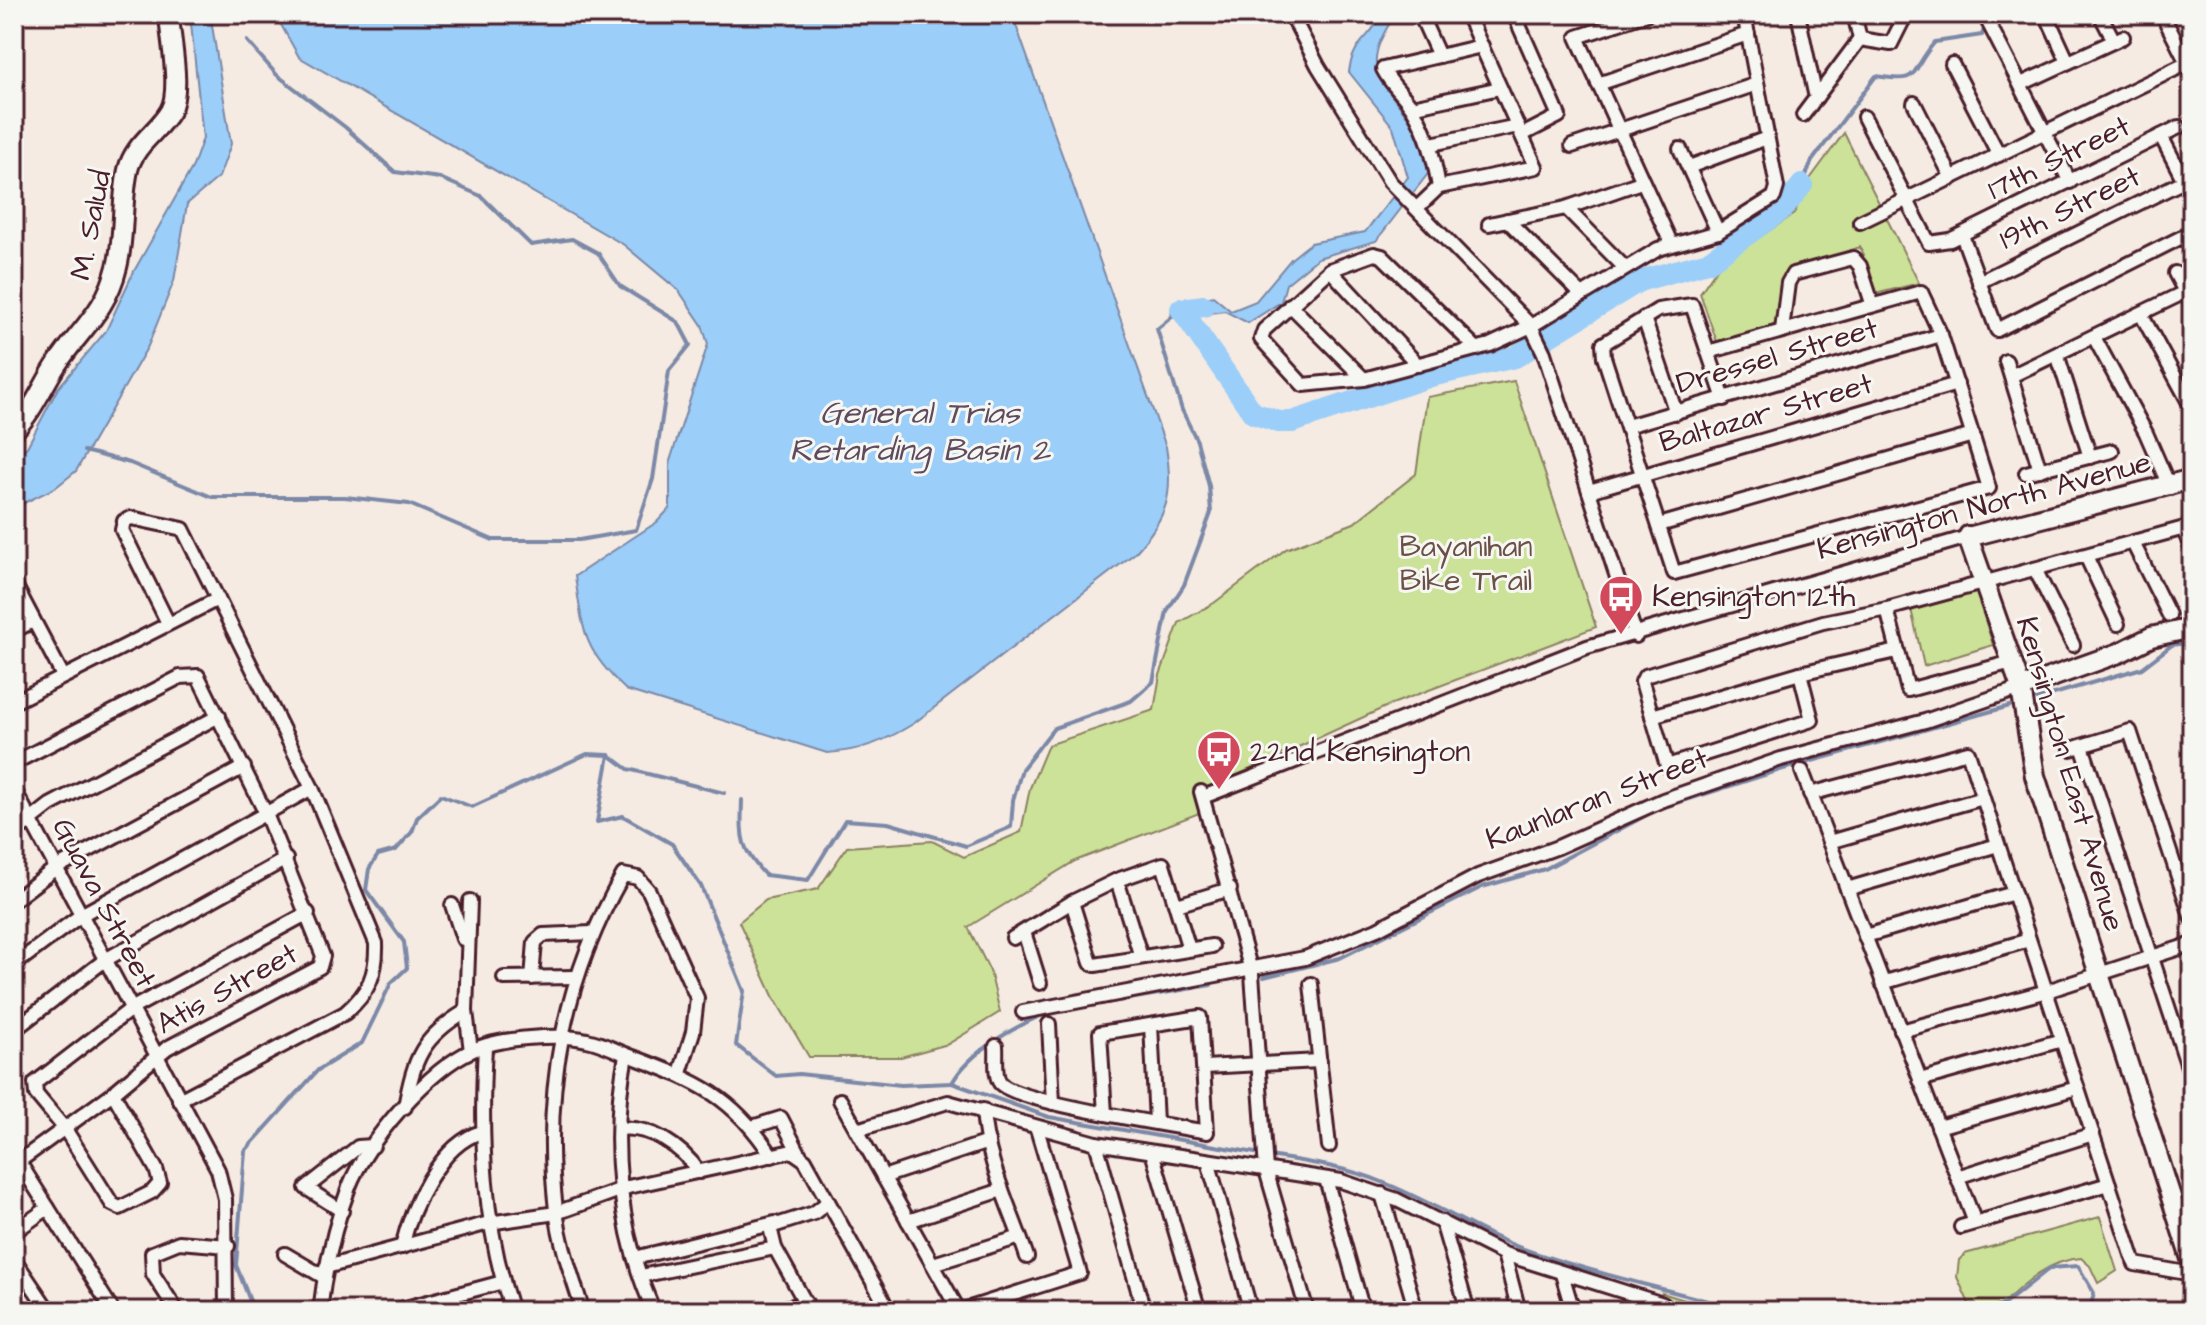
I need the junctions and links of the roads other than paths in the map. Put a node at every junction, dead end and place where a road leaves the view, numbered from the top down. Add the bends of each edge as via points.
1 (169, 14) edge
2 (1291, 14) edge
3 (1420, 14) edge
4 (1467, 14) edge
5 (1514, 14) edge
6 (1647, 14) edge
7 (1744, 14) edge
8 (1798, 14) edge
9 (1854, 14) edge
10 (1906, 14) edge
11 (1984, 14) edge
12 (2046, 14) edge
13 (2100, 14) edge
14 (2166, 15) edge
15 (1748, 34) junction
16 (1860, 39) junction
17 (1482, 46) junction
18 (1439, 56) junction
19 (2068, 62) junction
20 (2190, 62) edge
21 (1952, 64) dead end
22 (1598, 84) junction
23 (1757, 84) junction
24 (2021, 84) junction
25 (1500, 88) junction
26 (1816, 98) junction
27 (1914, 103) dead end
28 (1412, 107) junction
29 (1803, 115) dead end
30 (1864, 117) dead end
31 (2179, 127) dead end
32 (1618, 129) junction
33 (1520, 130) junction
34 (2045, 132) junction
35 (2161, 136) junction
36 (1767, 138) junction
37 (1431, 144) junction
38 (1572, 146) dead end
39 (1680, 149) dead end
40 (1999, 155) junction
41 (1689, 167) junction
42 (1952, 178) junction
43 (2184, 181) junction
44 (1641, 182) junction
45 (2070, 182) junction
46 (1439, 187) junction
47 (2192, 196) edge
48 (1908, 200) junction
49 (1415, 206) junction
50 (1566, 208) junction
51 (1507, 220) junction
52 (1860, 222) dead end
53 (1489, 224) dead end
54 (1718, 232) junction
55 (2192, 232) edge
56 (1962, 235) junction
57 (1671, 243) junction
58 (1625, 268) junction
59 (1330, 270) junction
60 (2175, 273) dead end
61 (1979, 282) junction
62 (2185, 292) junction
63 (1582, 295) junction
64 (1872, 303) junction
65 (1290, 305) junction
66 (2192, 305) edge
67 (2141, 314) junction
68 (1644, 318) junction
69 (1532, 328) junction
70 (1782, 330) junction
71 (1941, 335) junction
72 (2094, 337) junction
73 (1477, 349) junction
74 (1708, 352) junction
75 (2057, 354) junction
76 (2006, 361) dead end
77 (1418, 365) junction
78 (2011, 376) junction
79 (1364, 379) junction
80 (1957, 384) junction
81 (1724, 399) junction
82 (2192, 408) edge
83 (1676, 413) junction
84 (1627, 426) junction
85 (14, 430) edge
86 (1973, 435) junction
87 (2112, 451) dead end
88 (2090, 457) junction
89 (2040, 470) junction
90 (2026, 473) dead end
91 (1643, 476) junction
92 (2192, 479) edge
93 (2170, 488) junction
94 (1589, 491) junction
95 (1659, 525) junction
96 (2187, 528) edge
97 (1968, 534) junction
98 (2133, 543) junction
99 (2192, 548) edge
100 (2086, 556) junction
101 (2035, 569) junction
102 (14, 583) edge
103 (1983, 583) junction
104 (218, 599) junction
105 (1887, 609) junction
106 (2169, 615) dead end
107 (33, 621) junction
108 (168, 623) junction
109 (2118, 624) dead end
110 (2192, 628) edge
111 (14, 631) edge
112 (1636, 636) junction
113 (2073, 645) dead end
114 (1897, 651) junction
115 (2012, 662) junction
116 (1800, 673) junction
117 (63, 676) junction
118 (2023, 697) junction
119 (14, 702) edge
120 (219, 716) junction
121 (1652, 716) junction
122 (14, 763) edge
123 (244, 767) junction
124 (1802, 771) dead end
125 (312, 788) junction
126 (14, 789) edge
127 (1810, 794) junction
128 (1983, 798) junction
129 (266, 814) junction
130 (31, 821) junction
131 (14, 833) edge
132 (1829, 842) junction
133 (1998, 845) junction
134 (286, 859) junction
135 (56, 868) junction
136 (1117, 880) junction
137 (1230, 889) junction
138 (1847, 889) junction
139 (2014, 893) junction
140 (14, 900) edge
141 (470, 901) dead end
142 (1072, 902) junction
143 (452, 905) dead end
144 (1177, 905) junction
145 (308, 913) junction
146 (81, 915) junction
147 (2192, 919) edge
148 (592, 933) junction
149 (1865, 936) junction
150 (2029, 940) junction
151 (2192, 944) edge
152 (466, 946) junction
153 (1212, 946) dead end
154 (1189, 949) junction
155 (1141, 957) junction
156 (2151, 957) junction
157 (105, 960) junction
158 (14, 965) edge
159 (1251, 970) junction
160 (2099, 974) junction
161 (576, 977) junction
162 (504, 978) dead end
163 (532, 978) junction
164 (1040, 983) dead end
165 (1882, 983) junction
166 (1311, 984) dead end
167 (2047, 991) junction
168 (131, 1009) junction
169 (466, 1011) junction
170 (1023, 1012) dead end
171 (1049, 1024) dead end
172 (1151, 1025) junction
173 (14, 1030) edge
174 (1901, 1031) junction
175 (560, 1037) junction
176 (2062, 1040) junction
177 (996, 1046) dead end
178 (485, 1047) junction
179 (471, 1051) junction
180 (626, 1055) junction
181 (157, 1058) junction
182 (1320, 1061) junction
183 (1258, 1064) junction
184 (1204, 1067) junction
185 (680, 1073) junction
186 (2192, 1079) edge
187 (1920, 1080) junction
188 (2077, 1088) junction
189 (113, 1093) junction
190 (179, 1100) junction
191 (840, 1100) dead end
192 (1053, 1103) junction
193 (405, 1107) junction
194 (983, 1110) junction
195 (1105, 1114) junction
196 (1156, 1122) junction
197 (752, 1127) junction
198 (1938, 1127) junction
199 (65, 1129) junction
200 (619, 1129) junction
201 (1037, 1129) junction
202 (857, 1130) junction
203 (482, 1132) junction
204 (2093, 1134) junction
205 (988, 1142) junction
206 (1096, 1143) junction
207 (373, 1146) junction
208 (1329, 1146) dead end
209 (1152, 1152) junction
210 (772, 1156) junction
211 (801, 1158) junction
212 (16, 1160) edge
213 (1208, 1161) junction
214 (1265, 1166) junction
215 (699, 1172) junction
216 (883, 1177) junction
217 (1957, 1177) junction
218 (1326, 1179) junction
219 (2109, 1184) junction
220 (621, 1189) junction
221 (1002, 1190) junction
222 (1382, 1194) junction
223 (828, 1202) junction
224 (48, 1208) junction
225 (342, 1211) junction
226 (556, 1213) junction
227 (1974, 1220) junction
228 (908, 1221) junction
229 (1442, 1222) junction
230 (489, 1223) junction
231 (775, 1223) junction
232 (1961, 1227) dead end
233 (14, 1232) edge
234 (1017, 1238) junction
235 (228, 1246) junction
236 (402, 1247) junction
237 (775, 1248) junction
238 (285, 1254) dead end
239 (1504, 1254) junction
240 (1027, 1257) dead end
241 (635, 1258) junction
242 (14, 1259) edge
243 (2192, 1262) edge
244 (933, 1264) junction
245 (325, 1272) junction
246 (1562, 1274) junction
247 (2192, 1274) edge
248 (641, 1276) junction
249 (503, 1282) junction
250 (1630, 1295) junction
251 (1663, 1304) dead end
252 (808, 1307) edge
253 (1143, 1307) edge
254 (511, 1308) edge
255 (49, 1311) edge
256 (113, 1311) edge
257 (177, 1311) edge
258 (226, 1311) edge
259 (320, 1311) edge
260 (394, 1311) edge
261 (490, 1311) edge
262 (583, 1311) edge
263 (654, 1311) edge
264 (772, 1311) edge
265 (889, 1311) edge
266 (960, 1311) edge
267 (1120, 1311) edge
268 (1199, 1311) edge
269 (1251, 1311) edge
270 (1307, 1311) edge
271 (1363, 1311) edge
272 (1416, 1311) edge
273 (1468, 1311) edge
274 (1519, 1311) edge
275 (1573, 1311) edge
276 (1634, 1311) edge

1 - 85 street, M. Salud via 175,91 171,109 137,149 129,168 109,292 99,314 66,351
2 - 49 street via 1390,182
3 - 18 street
4 - 17 street
5 - 33 street via 1559,116
6 - 22 street via 1577,37
7 - 15 street
8 - 26 street
9 - 16 street
10 - 16 street via 1894,40 1885,44
11 - 24 street
12 - 19 street
13 - 19 street via 2118,39
14 - 20 street
15 - 22 street
15 - 23 street
16 - 26 street
17 - 18 street
17 - 25 street
18 - 28 street via 1383,69
19 - 24 street
20 - 34 street
21 - 40 street
22 - 32 street
23 - 32 street
23 - 36 street
24 - 34 street
25 - 28 street
25 - 33 street
26 - 29 street
27 - 42 street
28 - 37 street
30 - 48 street
31 - 35 street, 17th Street
32 - 38 street
32 - 44 street
33 - 37 street
33 - 46 street via 1536,167
34 - 40 street
34 - 45 street
35 - 43 street
35 - 45 street, 17th Street
36 - 41 street
36 - 54 street via 1777,193
37 - 46 street
39 - 41 street
40 - 42 street
41 - 54 street
42 - 48 street
43 - 47 street
43 - 61 street, 19th Street
44 - 50 street
44 - 57 street
45 - 56 street, 17th Street
46 - 49 street
48 - 52 street
48 - 56 street via 1929,243
49 - 69 street
50 - 51 street
50 - 58 street
51 - 53 street
51 - 63 street
54 - 57 street
55 - 61 street via 1997,330
56 - 61 street
57 - 58 street
58 - 63 street
59 - 65 street
59 - 73 street via 1374,254 1382,256
59 - 77 street
60 - 62 street
62 - 66 street
62 - 67 street
63 - 69 street
64 - 70 street
64 - 70 street via 1853,258 1793,274
64 - 71 street via 1921,292
65 - 79 street
65 - 79 street via 1261,339 1298,380 1312,386
67 - 72 street
67 - 82 street
68 - 74 street via 1658,310 1692,305
68 - 83 street
68 - 84 street via 1603,344
69 - 73 street
69 - 94 street
70 - 74 street
71 - 80 street
71 - 81 street, Dressel Street
72 - 75 street
72 - 93 street
73 - 77 street
74 - 81 street
75 - 78 street
75 - 88 street
76 - 78 street
77 - 79 street
78 - 89 street
80 - 86 street
80 - 91 street, Baltazar Street
81 - 83 street, Dressel Street
83 - 84 street, Dressel Street
84 - 91 street
86 - 95 street
86 - 95 street via 1989,488 1674,573
87 - 88 street
88 - 89 street
89 - 90 street
91 - 94 street, Baltazar Street
91 - 95 street
92 - 93 street, Kensington North Avenue
93 - 97 street, Kensington North Avenue
94 - 112 street
96 - 98 street
96 - 99 street
97 - 103 street, Kensington East Avenue
97 - 112 street, Kensington North Avenue
98 - 100 street
98 - 106 street
100 - 101 street
100 - 109 street
101 - 103 street
101 - 113 street
102 - 107 street
103 - 105 street
103 - 115 street, Kensington East Avenue
104 - 108 street
104 - 108 street via 183,529 139,518 124,521 122,530
104 - 125 street
105 - 114 street
105 - 121 street via 1823,622 1645,676
107 - 111 street
107 - 117 street
108 - 117 street
110 - 118 street, Kaunlaran Street via 2151,637
112 - 137 street, Kensington North Avenue via 1587,647 1202,794
114 - 115 street via 1908,690
114 - 116 street
115 - 118 street, Kensington East Avenue
116 - 121 street
116 - 121 street via 1812,720 1667,766
117 - 119 street
118 - 159 street, Kaunlaran Street via 1781,759 1663,800 1586,836 1478,876 1347,943
118 - 160 street, Kensington East Avenue via 2035,776
120 - 122 street, Atis Street via 193,674
120 - 123 street, Atis Street
120 - 130 street via 50,805
123 - 129 street, Atis Street
123 - 135 street
124 - 127 street
125 - 129 street
125 - 190 street via 376,943 372,980 345,1013
126 - 130 street, Guava Street
127 - 128 street via 1968,752
127 - 132 street
128 - 132 street
128 - 133 street
129 - 134 street, Atis Street
129 - 146 street
130 - 131 street
130 - 135 street, Guava Street
132 - 138 street
133 - 138 street
133 - 139 street
134 - 145 street, Atis Street
134 - 157 street
135 - 140 street
135 - 146 street, Guava Street
136 - 142 street
136 - 144 street via 1163,864
136 - 155 street
137 - 144 street
137 - 159 street
138 - 149 street
139 - 149 street
139 - 150 street
141 - 152 street
142 - 155 street via 1095,965
142 - 164 street via 1018,935
143 - 152 street
144 - 154 street
145 - 168 street
145 - 181 street, Atis Street via 321,944 320,967 181,1040
146 - 157 street, Guava Street
146 - 158 street
147 - 156 street via 2130,731 2076,748
148 - 161 street
148 - 163 street via 543,935 535,942
148 - 185 street via 623,875 638,878 649,891 697,998
149 - 165 street
150 - 165 street
150 - 167 street
151 - 156 street
152 - 169 street
153 - 154 street
154 - 155 street
156 - 160 street
156 - 186 street
157 - 168 street, Guava Street
157 - 173 street
159 - 170 street, Kaunlaran Street
159 - 183 street
160 - 167 street
160 - 243 street, Kensington East Avenue
161 - 163 street
161 - 175 street
162 - 163 street
165 - 174 street
166 - 182 street
167 - 174 street
167 - 176 street
168 - 181 street, Guava Street
168 - 199 street via 34,1088
169 - 179 street
169 - 193 street via 436,1029 412,1070
171 - 192 street
172 - 184 street via 1200,1017
172 - 195 street via 1100,1033
172 - 196 street
174 - 187 street
175 - 178 street
175 - 180 street via 587,1039
175 - 226 street via 552,1142
176 - 187 street
176 - 188 street
177 - 192 street via 1000,1083
178 - 179 street
178 - 203 street
179 - 193 street
180 - 185 street
180 - 200 street
181 - 189 street, Atis Street
181 - 190 street, Guava Street
182 - 183 street
182 - 208 street
183 - 184 street
183 - 214 street
184 - 196 street via 1207,1132
185 - 197 street via 735,1108
187 - 198 street
188 - 198 street
188 - 204 street
189 - 199 street, Atis Street
189 - 199 street via 156,1169 157,1188 116,1207
190 - 235 street, Guava Street via 222,1183
191 - 202 street
192 - 195 street
193 - 207 street
194 - 201 street
194 - 202 street via 938,1103
194 - 205 street
195 - 196 street
197 - 210 street
197 - 211 street via 781,1118
198 - 217 street
199 - 212 street, Atis Street
200 - 215 street via 634,1128 661,1138
200 - 220 street
201 - 206 street
201 - 266 street via 1080,1273
202 - 216 street
203 - 230 street
203 - 236 street via 450,1153 425,1185
204 - 217 street
204 - 219 street
205 - 216 street
205 - 221 street
206 - 209 street
206 - 253 street
207 - 225 street via 349,1185
207 - 225 street via 358,1147 306,1188
209 - 213 street
209 - 268 street
210 - 211 street via 792,1151
210 - 215 street
211 - 223 street
212 - 224 street
213 - 214 street
213 - 269 street
214 - 218 street
214 - 270 street
215 - 220 street
216 - 228 street
217 - 227 street
218 - 222 street
218 - 271 street
219 - 227 street
219 - 247 street via 2135,1264
220 - 226 street
220 - 241 street
221 - 228 street
221 - 234 street
222 - 229 street
222 - 272 street
223 - 231 street via 814,1213
223 - 265 street
224 - 233 street
224 - 256 street
225 - 245 street
226 - 230 street
226 - 262 street
227 - 232 street
228 - 244 street
229 - 239 street
229 - 273 street
230 - 236 street
230 - 249 street
231 - 237 street via 770,1227
231 - 241 street
234 - 240 street
234 - 244 street
235 - 257 street via 179,1242 152,1253 153,1274
235 - 258 street, Guava Street
236 - 245 street
237 - 248 street
237 - 252 street
238 - 245 street
239 - 246 street
239 - 274 street
241 - 248 street
242 - 255 street
244 - 266 street
245 - 259 street
246 - 250 street
246 - 275 street
248 - 263 street
249 - 254 street
249 - 260 street
250 - 251 street
250 - 276 street
252 - 264 street
253 - 267 street
254 - 261 street

